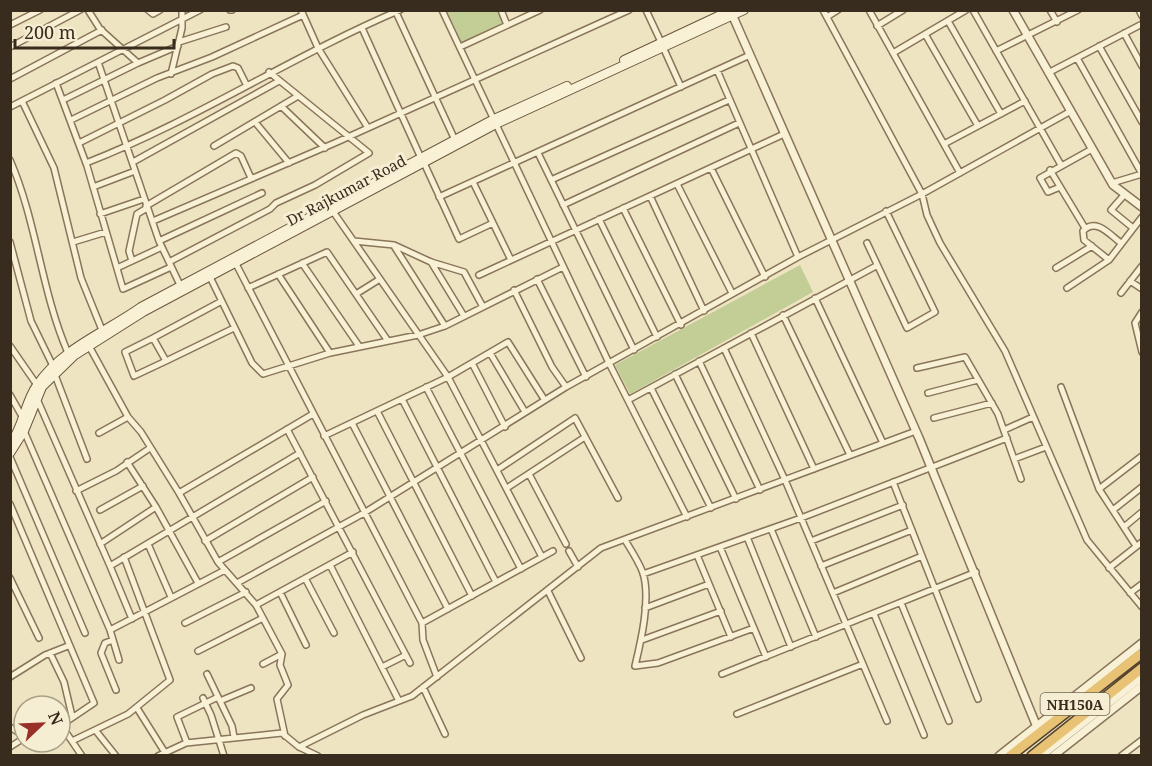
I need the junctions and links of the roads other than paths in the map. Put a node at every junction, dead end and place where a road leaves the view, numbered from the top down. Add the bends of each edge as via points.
1 (21, 10) edge
2 (40, 10) edge
3 (80, 10) edge
4 (88, 10) edge
5 (148, 10) edge
6 (160, 10) edge
7 (182, 10) edge
8 (200, 10) edge
9 (442, 10) edge
10 (501, 10) edge
11 (540, 10) edge
12 (629, 10) edge
13 (646, 10) edge
14 (744, 10) edge
15 (823, 10) edge
16 (838, 10) edge
17 (869, 10) edge
18 (903, 10) edge
19 (966, 10) edge
20 (973, 10) edge
21 (1013, 10) edge
22 (1050, 10) edge
23 (1078, 10) edge
24 (1138, 10) edge
25 (397, 11) edge
26 (732, 12) edge
27 (302, 13) edge
28 (1142, 16) edge
29 (827, 17) junction
30 (24, 18) junction
31 (183, 18) junction
32 (948, 21) junction
33 (1057, 22) junction
34 (1142, 24) edge
35 (10, 25) edge
36 (507, 25) junction
37 (877, 26) junction
38 (226, 27) dead end
39 (362, 28) junction
40 (102, 30) junction
41 (1124, 33) junction
42 (926, 34) junction
43 (1028, 36) junction
44 (178, 44) junction
45 (662, 45) junction
46 (1100, 46) junction
47 (10, 47) edge
48 (460, 47) junction
49 (318, 48) junction
50 (121, 50) junction
51 (996, 51) junction
52 (893, 53) junction
53 (750, 55) junction
54 (1077, 58) junction
55 (98, 62) junction
56 (138, 63) junction
57 (1142, 66) edge
58 (717, 70) junction
59 (268, 72) junction
60 (1048, 73) junction
61 (171, 74) junction
62 (10, 78) edge
63 (104, 80) junction
64 (279, 81) junction
65 (476, 81) junction
66 (56, 83) junction
67 (246, 84) junction
68 (681, 87) junction
69 (298, 96) junction
70 (435, 98) junction
71 (63, 100) junction
72 (111, 100) junction
73 (729, 100) junction
74 (22, 101) junction
75 (1025, 102) junction
76 (281, 106) junction
77 (10, 107) edge
78 (1071, 111) junction
79 (400, 113) junction
80 (1001, 114) junction
81 (70, 120) junction
82 (255, 122) junction
83 (495, 122) junction
84 (1142, 122) edge
85 (739, 123) junction
86 (120, 124) junction
87 (978, 126) junction
88 (368, 128) junction
89 (1040, 128) junction
90 (784, 134) junction
91 (350, 137) junction
92 (455, 140) junction
93 (79, 143) junction
94 (944, 144) junction
95 (214, 146) dead end
96 (127, 147) junction
97 (325, 148) junction
98 (1092, 149) junction
99 (750, 150) junction
100 (538, 153) junction
101 (10, 160) edge
102 (422, 161) junction
103 (133, 162) junction
104 (86, 163) junction
105 (289, 163) junction
106 (515, 164) junction
107 (1061, 165) junction
108 (711, 168) junction
109 (1050, 170) junction
110 (135, 171) junction
111 (960, 173) junction
112 (1142, 174) edge
113 (251, 178) junction
114 (551, 180) junction
115 (473, 182) junction
116 (1112, 183) junction
117 (676, 184) junction
118 (93, 187) junction
119 (1060, 187) junction
120 (262, 193) dead end
121 (922, 194) junction
122 (1125, 194) junction
123 (650, 196) junction
124 (439, 197) junction
125 (144, 199) junction
126 (563, 205) junction
127 (147, 207) junction
128 (1142, 207) edge
129 (623, 208) junction
130 (332, 209) junction
131 (886, 211) junction
132 (100, 214) junction
133 (1142, 217) edge
134 (599, 219) junction
135 (153, 221) junction
136 (493, 224) junction
137 (1085, 228) junction
138 (1133, 228) junction
139 (575, 230) junction
140 (106, 232) junction
141 (831, 240) junction
142 (354, 241) junction
143 (551, 241) junction
144 (10, 242) edge
145 (73, 242) junction
146 (867, 243) dead end
147 (1121, 243) junction
148 (161, 244) junction
149 (394, 245) junction
150 (1092, 246) junction
151 (798, 257) junction
152 (511, 260) junction
153 (1109, 260) junction
154 (132, 261) junction
155 (235, 261) junction
156 (431, 262) junction
157 (302, 263) junction
158 (170, 264) junction
159 (876, 266) junction
160 (563, 267) junction
161 (117, 268) junction
162 (1056, 268) dead end
163 (1141, 270) edge
164 (278, 274) junction
165 (479, 275) dead end
166 (210, 277) junction
167 (765, 277) junction
168 (380, 279) junction
169 (537, 279) junction
170 (849, 281) junction
171 (1130, 281) junction
172 (248, 288) junction
173 (1067, 288) dead end
174 (182, 289) junction
175 (1142, 289) edge
176 (514, 290) junction
177 (732, 293) junction
178 (1121, 293) dead end
179 (356, 294) junction
180 (815, 298) junction
181 (220, 302) junction
182 (483, 307) junction
183 (704, 311) junction
184 (1142, 312) edge
185 (783, 315) junction
186 (464, 316) junction
187 (681, 325) junction
188 (446, 326) junction
189 (234, 328) junction
190 (102, 330) junction
191 (751, 333) junction
192 (418, 335) junction
193 (153, 338) junction
194 (657, 338) junction
195 (1140, 338) edge
196 (388, 341) junction
197 (10, 346) edge
198 (89, 346) junction
199 (359, 346) junction
200 (724, 348) junction
201 (634, 350) junction
202 (1142, 352) edge
203 (68, 353) junction
204 (330, 353) junction
205 (490, 353) junction
206 (166, 361) junction
207 (699, 361) junction
208 (472, 363) junction
209 (609, 363) junction
210 (288, 366) junction
211 (917, 368) dead end
212 (54, 370) junction
213 (675, 374) junction
214 (586, 376) junction
215 (448, 377) junction
216 (978, 380) junction
217 (37, 385) junction
218 (426, 387) junction
219 (566, 387) junction
220 (1061, 387) dead end
221 (651, 388) junction
222 (928, 393) dead end
223 (10, 395) edge
224 (36, 398) junction
225 (402, 399) junction
226 (544, 399) junction
227 (628, 400) junction
228 (993, 403) junction
229 (376, 411) junction
230 (525, 412) junction
231 (313, 414) junction
232 (128, 417) junction
233 (1033, 417) junction
234 (23, 418) junction
235 (934, 418) dead end
236 (352, 423) junction
237 (505, 427) junction
238 (287, 429) junction
239 (1004, 430) junction
240 (24, 431) junction
241 (916, 431) junction
242 (99, 432) dead end
243 (324, 436) junction
244 (585, 436) junction
245 (1007, 438) junction
246 (482, 441) junction
247 (883, 443) junction
248 (10, 444) edge
249 (1046, 447) junction
250 (150, 448) junction
251 (300, 453) junction
252 (461, 454) junction
253 (10, 455) edge
254 (850, 455) junction
255 (1142, 456) edge
256 (87, 459) dead end
257 (1014, 459) junction
258 (127, 462) junction
259 (931, 467) junction
260 (437, 468) junction
261 (814, 469) junction
262 (497, 470) junction
263 (529, 474) junction
264 (313, 477) junction
265 (1021, 479) dead end
266 (785, 480) junction
267 (414, 482) junction
268 (893, 482) junction
269 (143, 486) junction
270 (1142, 487) edge
271 (507, 488) junction
272 (1099, 489) junction
273 (760, 490) junction
274 (76, 491) junction
275 (179, 493) junction
276 (391, 496) junction
277 (618, 498) dead end
278 (736, 499) junction
279 (326, 501) junction
280 (10, 504) edge
281 (903, 505) junction
282 (156, 507) junction
283 (711, 508) junction
284 (100, 510) dead end
285 (1113, 510) junction
286 (1142, 512) edge
287 (364, 513) junction
288 (192, 517) junction
289 (687, 517) junction
290 (801, 518) junction
291 (340, 527) junction
292 (1124, 527) junction
293 (771, 529) junction
294 (912, 530) junction
295 (170, 531) junction
296 (747, 537) junction
297 (625, 540) junction
298 (205, 541) junction
299 (811, 541) junction
300 (1142, 542) edge
301 (100, 544) junction
302 (148, 544) junction
303 (566, 544) dead end
304 (1136, 546) junction
305 (720, 547) junction
306 (553, 551) dead end
307 (569, 551) dead end
308 (353, 552) junction
309 (697, 555) junction
310 (922, 556) junction
311 (124, 557) junction
312 (542, 557) junction
313 (218, 562) junction
314 (330, 565) junction
315 (110, 566) junction
316 (821, 566) junction
317 (578, 567) junction
318 (1109, 568) junction
319 (520, 569) junction
320 (225, 570) junction
321 (976, 573) junction
322 (643, 574) junction
323 (10, 578) edge
324 (305, 579) junction
325 (496, 582) junction
326 (198, 583) junction
327 (237, 583) junction
328 (709, 584) junction
329 (1142, 584) edge
330 (935, 589) junction
331 (548, 591) junction
332 (246, 592) junction
333 (280, 592) junction
334 (833, 593) junction
335 (1130, 593) junction
336 (472, 596) junction
337 (171, 597) junction
338 (900, 603) junction
339 (256, 605) junction
340 (1142, 607) edge
341 (645, 608) junction
342 (448, 609) junction
343 (146, 610) junction
344 (721, 611) junction
345 (874, 614) junction
346 (263, 618) junction
347 (132, 619) junction
348 (185, 623) dead end
349 (422, 623) junction
350 (846, 625) junction
351 (754, 628) junction
352 (110, 630) junction
353 (85, 633) dead end
354 (334, 633) dead end
355 (731, 637) junction
356 (816, 637) junction
357 (39, 638) dead end
358 (113, 640) junction
359 (642, 640) junction
360 (1142, 643) edge
361 (306, 645) dead end
362 (68, 646) junction
363 (791, 647) junction
364 (198, 651) dead end
365 (50, 653) junction
366 (1142, 653) edge
367 (282, 654) junction
368 (406, 655) junction
369 (766, 657) junction
370 (581, 658) dead end
371 (119, 660) dead end
372 (410, 663) dead end
373 (262, 664) dead end
374 (863, 664) junction
375 (382, 667) junction
376 (1142, 668) edge
377 (207, 674) dead end
378 (722, 674) dead end
379 (10, 677) edge
380 (436, 677) junction
381 (1142, 677) edge
382 (1142, 686) edge
383 (423, 687) junction
384 (251, 688) dead end
385 (116, 690) dead end
386 (67, 694) edge
387 (219, 699) junction
388 (978, 699) dead end
389 (204, 701) junction
390 (399, 701) junction
391 (137, 708) junction
392 (737, 714) dead end
393 (72, 716) edge
394 (887, 721) dead end
395 (949, 721) dead end
396 (1038, 729) junction
397 (96, 731) junction
398 (445, 734) dead end
399 (924, 735) dead end
400 (285, 736) junction
401 (234, 737) junction
402 (217, 738) junction
403 (1142, 740) edge
404 (72, 741) joint
405 (187, 743) junction
406 (299, 747) junction
407 (164, 751) junction
408 (1124, 755) edge
409 (82, 756) edge
410 (116, 756) edge
411 (158, 756) edge
412 (224, 756) edge
413 (318, 756) edge
414 (999, 756) edge
415 (1010, 756) edge
416 (1032, 756) edge
417 (1041, 756) edge
418 (1053, 756) edge

1 - 30 street
2 - 30 street
3 - 47 street
4 - 40 street
5 - 6 street via 153,14
7 - 31 street
8 - 31 street
9 - 48 street
10 - 36 street
11 - 36 street
12 - 65 street
13 - 45 street
14 - 26 main road, Dr Rajkumar Road
15 - 29 street
16 - 29 street
17 - 37 street
18 - 37 street
19 - 32 street
20 - 51 street
21 - 43 street
22 - 33 street
23 - 33 street
24 - 28 street
25 - 39 street
25 - 70 street
26 - 45 main road, Dr Rajkumar Road
26 - 53 street
27 - 49 street
27 - 61 street
29 - 121 street
30 - 35 street
31 - 44 street
31 - 50 street
32 - 42 street
32 - 80 street
33 - 43 street
34 - 41 street
36 - 48 street
37 - 52 street
38 - 44 street
39 - 49 street
39 - 79 street
40 - 50 street
40 - 62 street
41 - 46 street
41 - 57 street
42 - 52 street
42 - 87 street
43 - 51 street
43 - 60 street
44 - 56 street
44 - 61 street
45 - 68 street
45 - 83 main road, Dr Rajkumar Road
46 - 54 street
46 - 84 street
48 - 65 street
49 - 59 street
49 - 88 street
50 - 55 street
50 - 56 street
51 - 75 street
52 - 94 street
53 - 58 street
53 - 90 street
54 - 60 street
54 - 112 street
55 - 63 street
55 - 66 street
56 - 63 street
58 - 68 street
58 - 73 street
59 - 64 street
59 - 67 street
60 - 78 street
61 - 72 street
63 - 71 street
63 - 72 street
64 - 69 street
64 - 103 street
65 - 70 street
65 - 83 street
66 - 71 street
66 - 74 street
67 - 86 street via 233,66
67 - 96 street
68 - 100 street
69 - 76 street
69 - 91 street
70 - 79 street
70 - 92 street
71 - 81 street
72 - 81 street
72 - 86 street
73 - 85 street
73 - 114 street
74 - 77 street
74 - 145 street via 54,168
75 - 80 street
75 - 89 street
76 - 82 street
76 - 97 street
78 - 89 street
78 - 98 street
79 - 88 street
79 - 102 street
80 - 87 street
81 - 93 street
82 - 95 street
82 - 105 street
83 - 92 main road, Dr Rajkumar Road
83 - 102 main road, Dr Rajkumar Road
83 - 106 street
85 - 99 street
85 - 126 street
86 - 93 street
86 - 96 street
87 - 94 street
88 - 91 street
89 - 107 street
89 - 111 street
90 - 99 street
90 - 141 street
91 - 97 street
91 - 158 street via 369,153
92 - 102 main road, Dr Rajkumar Road
93 - 104 street
94 - 111 street
96 - 103 street
96 - 104 street
97 - 105 street
98 - 107 street
98 - 116 street
99 - 108 street
99 - 151 street
100 - 106 street
100 - 114 street
101 - 203 street via 23,189 51,304
102 - 124 street
102 - 130 main road, Dr Rajkumar Road
103 - 110 street
104 - 118 street
105 - 113 street
106 - 115 street
106 - 143 street
107 - 109 street
108 - 117 street
108 - 167 street
109 - 119 street
109 - 119 street via 1040,178 1042,185 1048,192
110 - 118 street
110 - 125 street
111 - 121 street
112 - 116 street
113 - 127 street via 236,153
113 - 135 street
114 - 126 street
115 - 124 street
115 - 136 street
116 - 122 street
117 - 123 street
117 - 177 street
118 - 132 street
119 - 137 street
120 - 148 street
121 - 131 street
121 - 233 street via 940,243 1005,351
122 - 128 street
122 - 138 street via 1111,210
123 - 129 street
123 - 183 street
124 - 136 street via 459,239
125 - 127 street
125 - 132 street
126 - 139 street
127 - 135 street
127 - 154 street via 137,213 129,251
129 - 134 street
129 - 187 street
130 - 142 street
130 - 155 main road, Dr Rajkumar Road
131 - 141 street
131 - 159 street via 935,312 907,328
132 - 140 street
133 - 138 street
134 - 139 street
134 - 194 street
135 - 148 street
136 - 152 street
137 - 147 street via 1096,225
137 - 150 street via 1082,237
138 - 147 street
139 - 143 street
139 - 201 street
140 - 145 street
140 - 161 street
141 - 151 street
141 - 170 street
142 - 149 street
142 - 168 street
143 - 152 street
143 - 160 street
144 - 212 street via 31,321
145 - 190 street via 81,278
146 - 159 street
147 - 153 street
148 - 154 street
148 - 158 street
149 - 156 street
149 - 188 street
150 - 153 street
150 - 162 street
151 - 167 street
152 - 165 street
153 - 173 street
154 - 161 street
155 - 166 main road, Dr Rajkumar Road
155 - 172 street
155 - 174 main road, Dr Rajkumar Road
156 - 182 street via 464,272
156 - 186 street
157 - 164 street
157 - 179 street via 327,252
157 - 199 street
158 - 161 street via 123,289
158 - 174 street
159 - 170 street
160 - 169 street
160 - 209 street
163 - 171 street
164 - 172 street
164 - 204 street
166 - 174 main road, Dr Rajkumar Road
166 - 181 street
167 - 177 street
168 - 179 street
168 - 192 street
169 - 176 street
169 - 214 street
170 - 180 street
170 - 241 street
171 - 175 street
171 - 178 street
172 - 210 street
174 - 190 main road, Dr Rajkumar Road
174 - 198 main road, Dr Rajkumar Road
176 - 182 street
176 - 219 street
177 - 183 street
179 - 196 street
180 - 185 street
180 - 247 street
181 - 189 street
181 - 193 street
182 - 186 street
183 - 187 street
184 - 195 street via 1135,323
185 - 191 street
185 - 254 street
186 - 188 street
187 - 194 street
188 - 192 street
189 - 206 street
189 - 210 street via 252,363 263,374
190 - 203 main road, Dr Rajkumar Road
191 - 200 street
191 - 261 street
192 - 196 street
192 - 215 street
193 - 206 street
193 - 206 street via 125,352 134,376
194 - 201 street
195 - 202 street
196 - 199 street
197 - 217 street
198 - 212 main road, Dr Rajkumar Road
198 - 232 street
199 - 204 street
200 - 207 street
200 - 266 street
201 - 209 street
203 - 212 main road, Dr Rajkumar Road
204 - 210 street
205 - 208 street
205 - 226 street via 508,342
205 - 230 street
207 - 213 street
207 - 273 street
208 - 215 street
208 - 237 street
209 - 214 street
209 - 227 street
210 - 231 street
211 - 216 street via 965,357
212 - 217 main road, Dr Rajkumar Road
212 - 224 main road, Dr Rajkumar Road
212 - 256 street
213 - 221 street
213 - 278 street
214 - 219 street
215 - 218 street
215 - 246 street
216 - 222 street
216 - 228 street
217 - 234 main road, Dr Rajkumar Road
218 - 225 street
218 - 252 street
219 - 226 street
220 - 272 street
221 - 227 street
221 - 283 street
223 - 234 street
224 - 240 main road, Dr Rajkumar Road
224 - 274 street
225 - 229 street
225 - 260 street
226 - 230 street
227 - 289 street
228 - 235 street
228 - 239 street
229 - 236 street
229 - 267 street
230 - 237 street
231 - 238 street
231 - 243 street
232 - 242 street
232 - 250 street
233 - 239 street
233 - 249 street
234 - 248 main road, Dr Rajkumar Road
236 - 243 street
236 - 276 street
237 - 246 street
238 - 251 street
238 - 275 street
239 - 245 street
240 - 253 main road, Dr Rajkumar Road
240 - 352 street
241 - 247 street
241 - 259 street
243 - 287 street
244 - 262 street via 575,418
244 - 263 street
244 - 277 street
245 - 257 street
245 - 259 street
246 - 252 street
246 - 262 street
247 - 254 street
249 - 257 street
249 - 318 street via 1087,540
250 - 258 street
250 - 275 street
251 - 264 street
251 - 288 street
252 - 260 street
252 - 319 street
253 - 353 street
254 - 261 street
255 - 272 street
257 - 265 street
258 - 269 street
258 - 274 street
259 - 268 street
259 - 321 street
260 - 267 street
260 - 325 street
261 - 266 street
262 - 271 street
263 - 271 street
263 - 303 street
264 - 279 street
264 - 298 street
266 - 273 street
266 - 290 street
267 - 276 street
267 - 336 street
268 - 281 street
268 - 290 street
269 - 282 street
269 - 284 street
270 - 285 street
271 - 312 street
272 - 285 street
273 - 278 street
274 - 301 street
275 - 288 street
276 - 287 street
276 - 342 street
278 - 283 street
279 - 291 street
279 - 313 street
280 - 362 street
281 - 294 street
281 - 299 street
282 - 295 street
282 - 301 street
283 - 289 street
285 - 292 street
286 - 292 street
287 - 291 street
287 - 349 street
288 - 295 street
288 - 298 street
289 - 297 street
290 - 293 street
290 - 299 street
291 - 308 street
291 - 327 street
292 - 304 street
293 - 296 street
293 - 356 street
294 - 310 street
294 - 316 street
295 - 302 street
295 - 326 street
296 - 305 street
296 - 363 street
297 - 317 street via 601,548
297 - 322 street
298 - 313 street
299 - 316 street
300 - 304 street
301 - 315 street
302 - 311 street
302 - 337 street
304 - 318 street
305 - 309 street
305 - 351 street
306 - 312 street
307 - 317 street
308 - 314 street
308 - 368 street
309 - 322 street
309 - 328 street
310 - 330 street
310 - 334 street
311 - 315 street
311 - 343 street
312 - 319 street
313 - 320 street
314 - 324 street
314 - 375 street
315 - 347 street
316 - 334 street
317 - 331 street
318 - 335 street
319 - 325 street
320 - 326 street
320 - 327 street
321 - 330 street
321 - 396 street
322 - 341 street
323 - 357 street
324 - 333 street
324 - 354 street
325 - 336 street
326 - 337 street
327 - 332 street
328 - 341 street
328 - 344 street
329 - 335 street
330 - 338 street
330 - 388 street
331 - 370 street
331 - 380 street
332 - 339 street
332 - 348 street
333 - 339 street
333 - 361 street
334 - 350 street
335 - 340 street
336 - 342 street
337 - 343 street
338 - 345 street
338 - 395 street
339 - 346 street
341 - 359 street
342 - 349 street
343 - 347 street
343 - 391 street via 170,680
344 - 355 street
344 - 359 street
345 - 350 street
345 - 399 street
346 - 364 street
346 - 367 street
347 - 352 street
349 - 380 street via 423,640
350 - 356 street
350 - 374 street
351 - 355 street
351 - 369 street
352 - 358 street
355 - 359 street via 658,663 635,666
356 - 363 street
358 - 371 street
358 - 385 street via 105,644 101,653
360 - 396 street
362 - 365 street
362 - 393 street via 94,703
363 - 369 street
365 - 379 street
365 - 386 street
366 - 396 highway, NH150A
367 - 373 street
367 - 400 street via 280,665 288,686 277,699
368 - 372 street
368 - 375 street
369 - 378 street
374 - 392 street
374 - 394 street
375 - 390 street
376 - 416 highway, NH150A
377 - 387 street
380 - 383 street
381 - 417 street
382 - 418 street
383 - 390 street
383 - 398 street
384 - 387 street
387 - 389 street
387 - 401 street
389 - 402 street
389 - 405 street via 177,717
390 - 406 street
391 - 397 street
391 - 407 street
396 - 414 street
396 - 415 highway, NH150A
397 - 404 street
397 - 410 street
400 - 401 street
400 - 406 street
401 - 402 street
402 - 405 street
402 - 412 street
403 - 408 street
404 - 409 street
405 - 407 street
406 - 413 street
407 - 411 street

